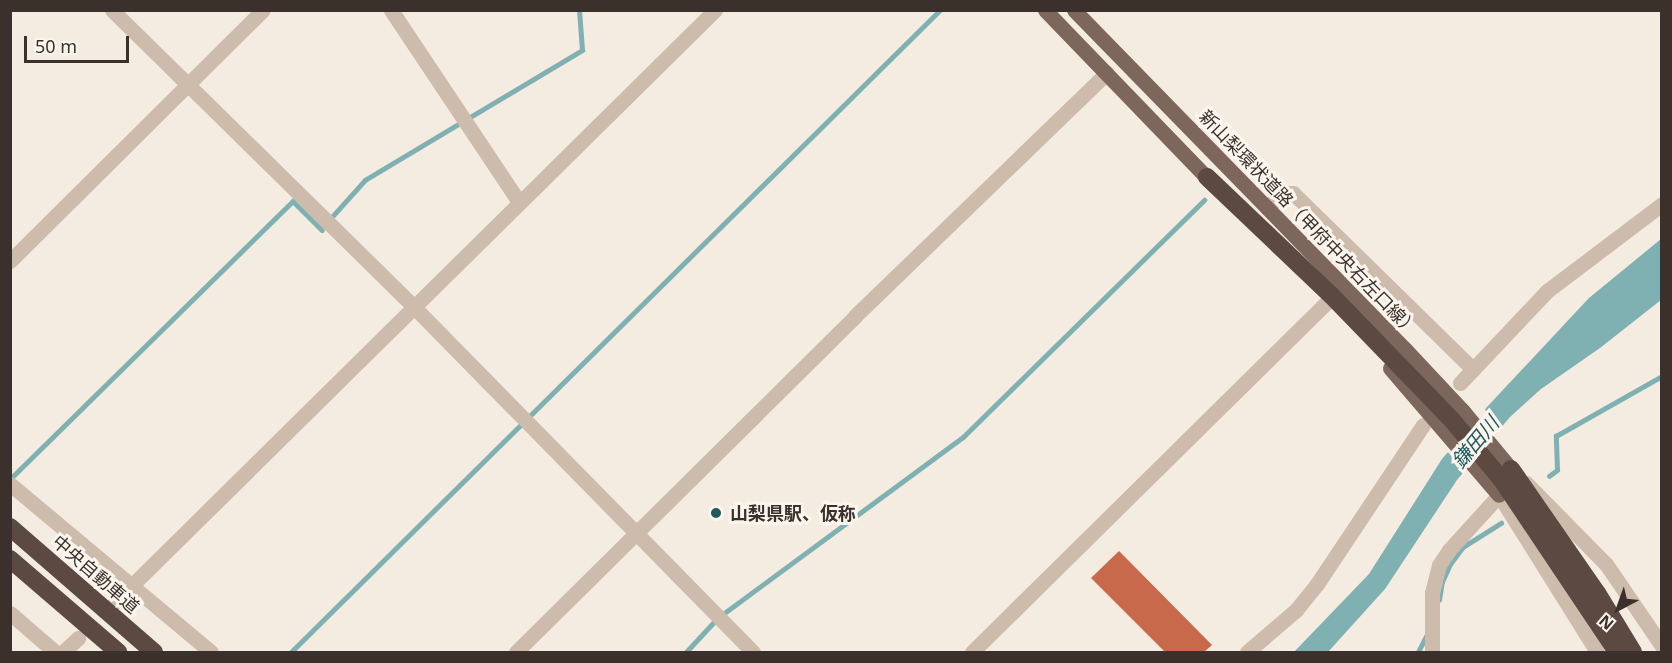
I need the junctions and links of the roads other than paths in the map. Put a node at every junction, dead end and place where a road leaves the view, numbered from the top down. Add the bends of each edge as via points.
1 (112, 10) edge
2 (264, 10) edge
3 (391, 10) edge
4 (715, 10) edge
5 (1045, 10) edge
6 (1074, 10) edge
7 (1107, 73) junction
8 (188, 86) junction
9 (1207, 177) junction
10 (519, 202) junction
11 (1662, 204) edge
12 (1266, 207) junction
13 (10, 261) edge
14 (1327, 303) junction
15 (413, 306) junction
16 (1473, 369) junction
17 (1460, 383) dead end
18 (1453, 420) junction
19 (1423, 424) dead end
20 (1501, 482) junction
21 (10, 484) edge
22 (10, 526) edge
23 (636, 534) junction
24 (10, 559) edge
25 (130, 587) junction
26 (115, 602) dead end
27 (10, 613) edge
28 (78, 638) dead end
29 (1662, 646) edge
30 (55, 652) edge
31 (63, 652) edge
32 (118, 652) edge
33 (154, 652) edge
34 (211, 652) edge
35 (516, 652) edge
36 (753, 652) edge
37 (972, 652) edge
38 (1246, 652) edge
39 (1432, 652) edge
40 (1597, 652) edge
41 (1617, 652) edge
42 (1633, 652) edge

1 - 8 street
2 - 8 street
3 - 10 street
4 - 10 street
5 - 7 main road
6 - 12 main road, 新山梨環状道路（甲府中央右左口線）
7 - 9 main road
7 - 23 street
8 - 13 street
8 - 15 street
9 - 14 main road
9 - 18 highway
10 - 15 street
11 - 16 street via 1547,291
12 - 16 street via 1285,193 1293,193
12 - 18 main road, 新山梨環状道路（甲府中央右左口線）
14 - 18 main road
14 - 37 street
15 - 23 street
15 - 25 street
16 - 17 street
18 - 20 highway
19 - 38 street via 1317,584 1296,610
20 - 29 street via 1551,506 1606,564
20 - 39 street via 1439,565 1432,593
20 - 40 street
20 - 41 highway
20 - 42 highway via 1597,593
21 - 25 street
22 - 33 highway, 中央自動車道
23 - 35 street
23 - 36 street
24 - 32 highway
25 - 26 street
25 - 34 street
27 - 30 street
28 - 31 street

